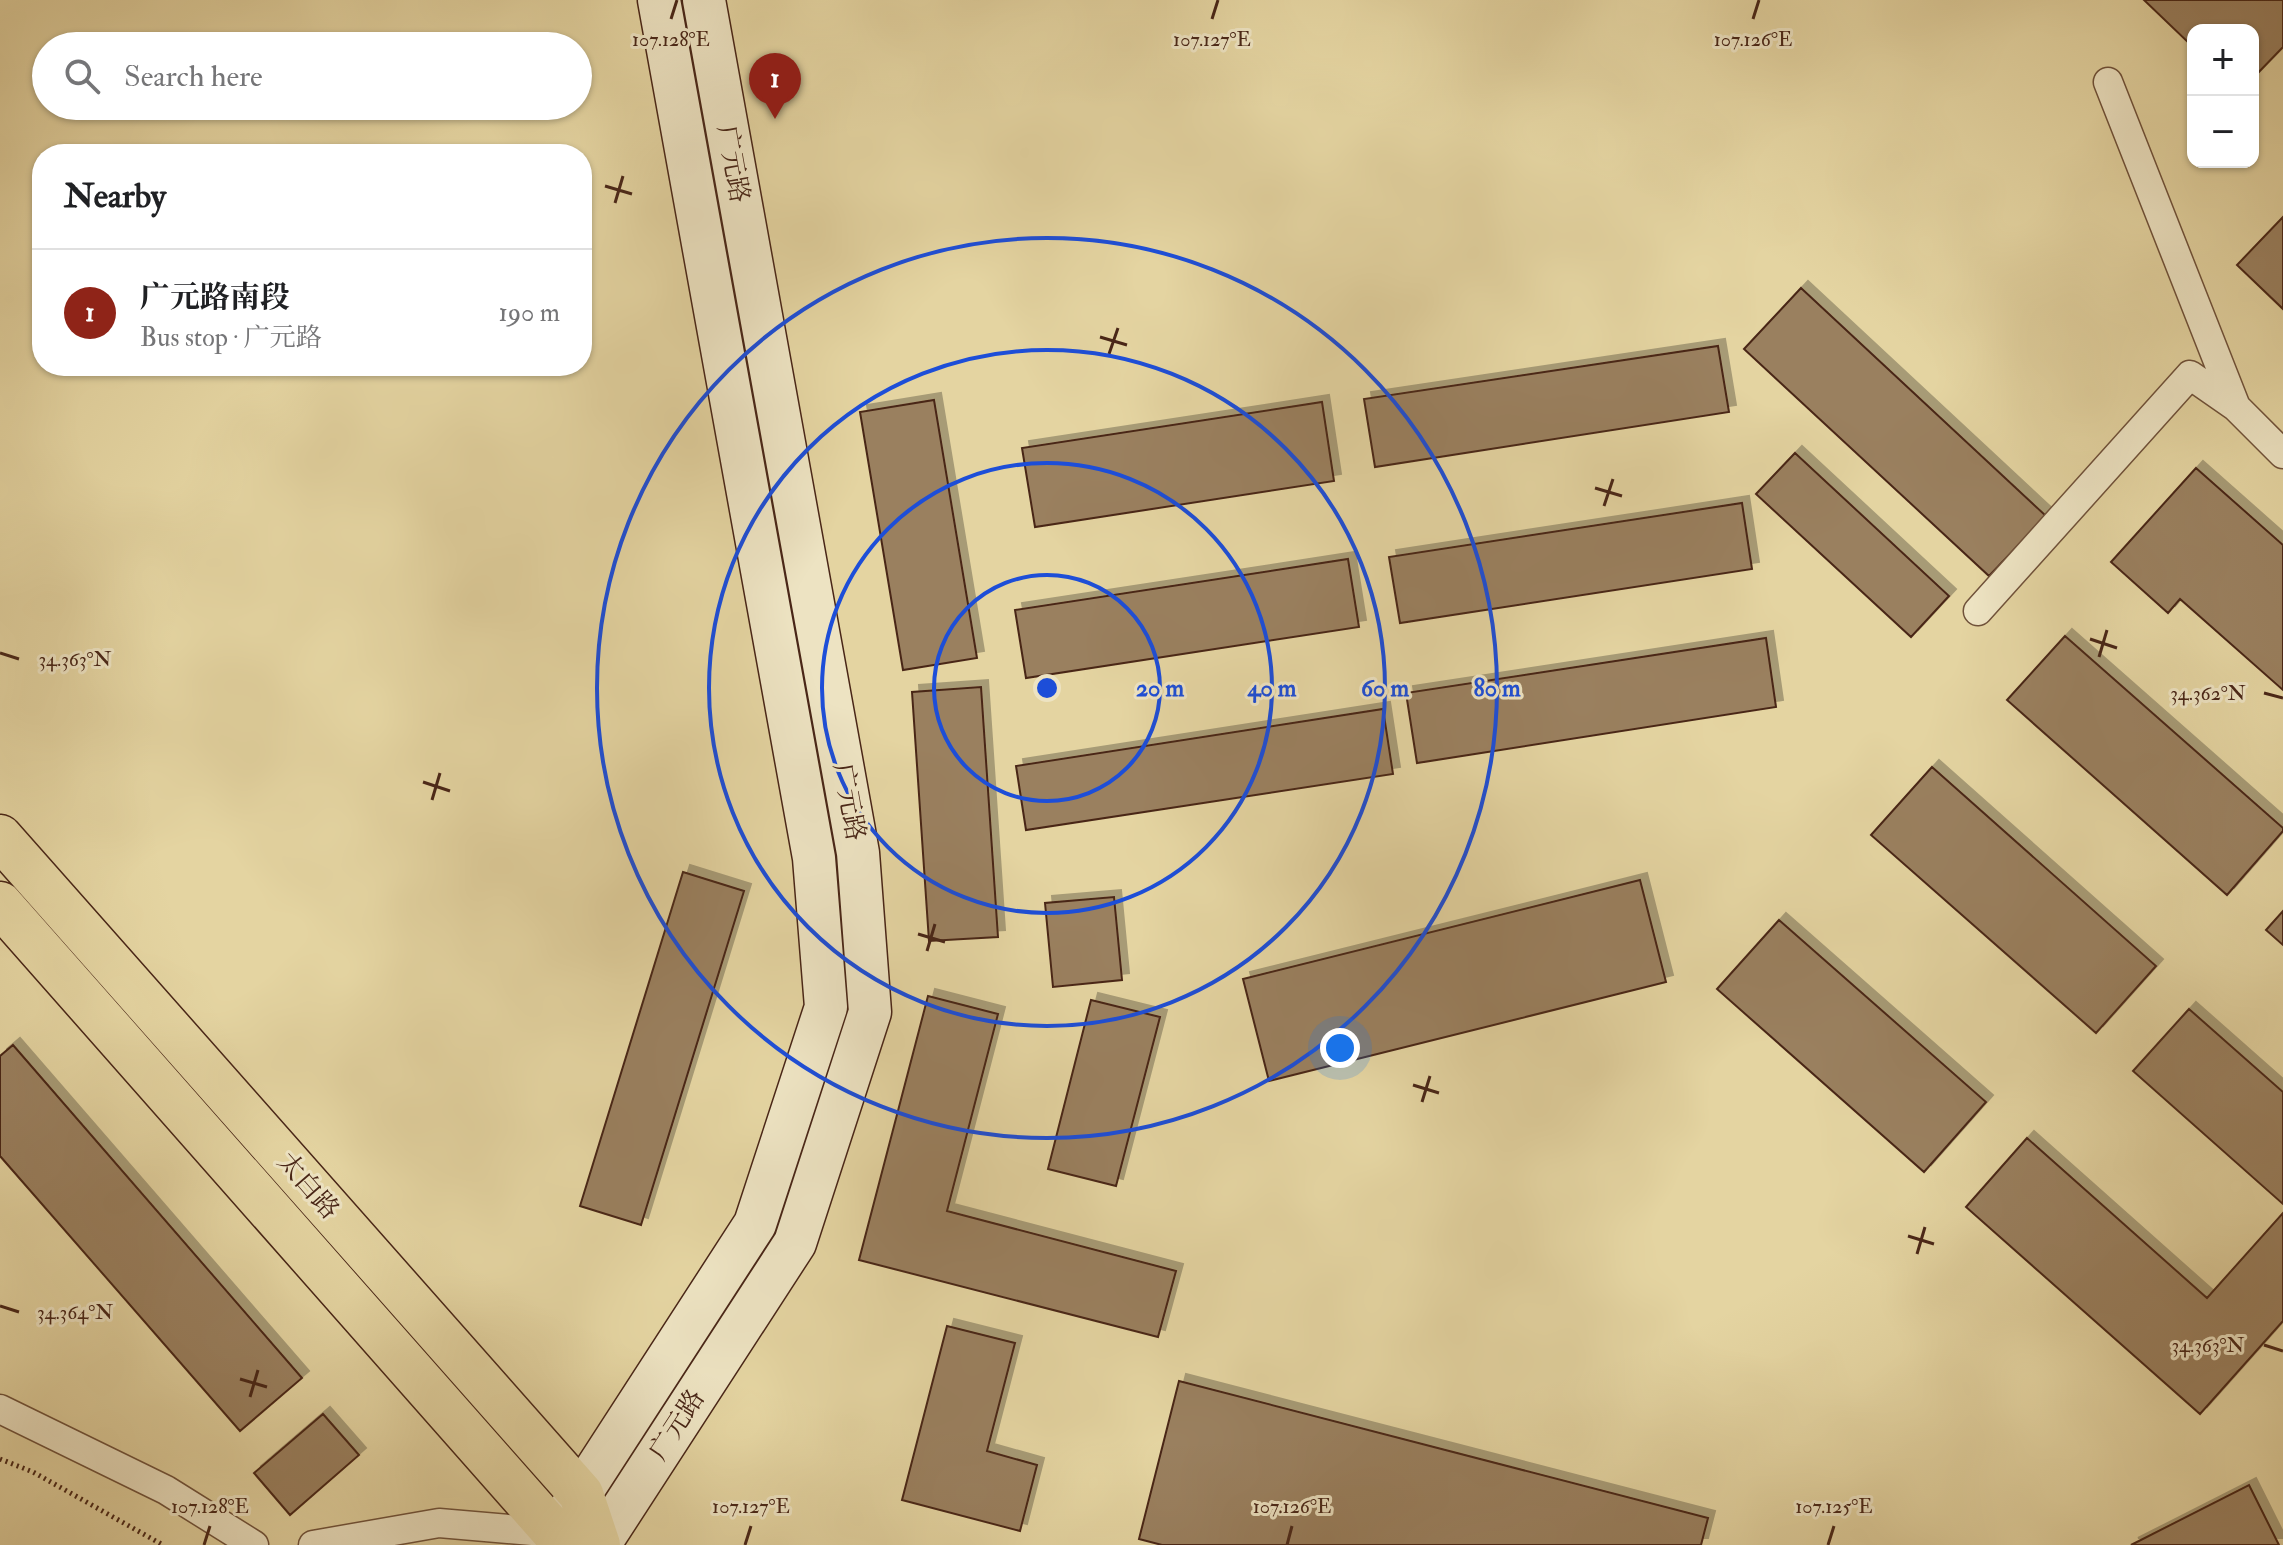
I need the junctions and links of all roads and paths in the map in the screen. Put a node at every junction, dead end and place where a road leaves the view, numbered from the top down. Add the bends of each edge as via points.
1 (659, 0) edge
2 (704, 0) edge
3 (2108, 82) dead end
4 (2236, 407) junction
5 (2283, 454) edge
6 (1978, 611) dead end
7 (0, 837) edge
8 (0, 904) edge
9 (0, 1409) edge
10 (0, 1459) edge
11 (581, 1494) junction
12 (587, 1542) edge
13 (163, 1545) edge
14 (254, 1545) edge
15 (313, 1545) edge

1 - 11 main road, 广元路 via 814,858 826,1007 755,1224
2 - 12 main road, 广元路 via 858,853 870,1012 795,1243
3 - 4 street
4 - 5 street
4 - 6 street via 2190,375
7 - 11 highway, 太白路
8 - 12 highway, 太白路
9 - 14 street via 166,1490
10 - 13 path
11 - 12 highway, 太白路
12 - 15 street via 439,1523

